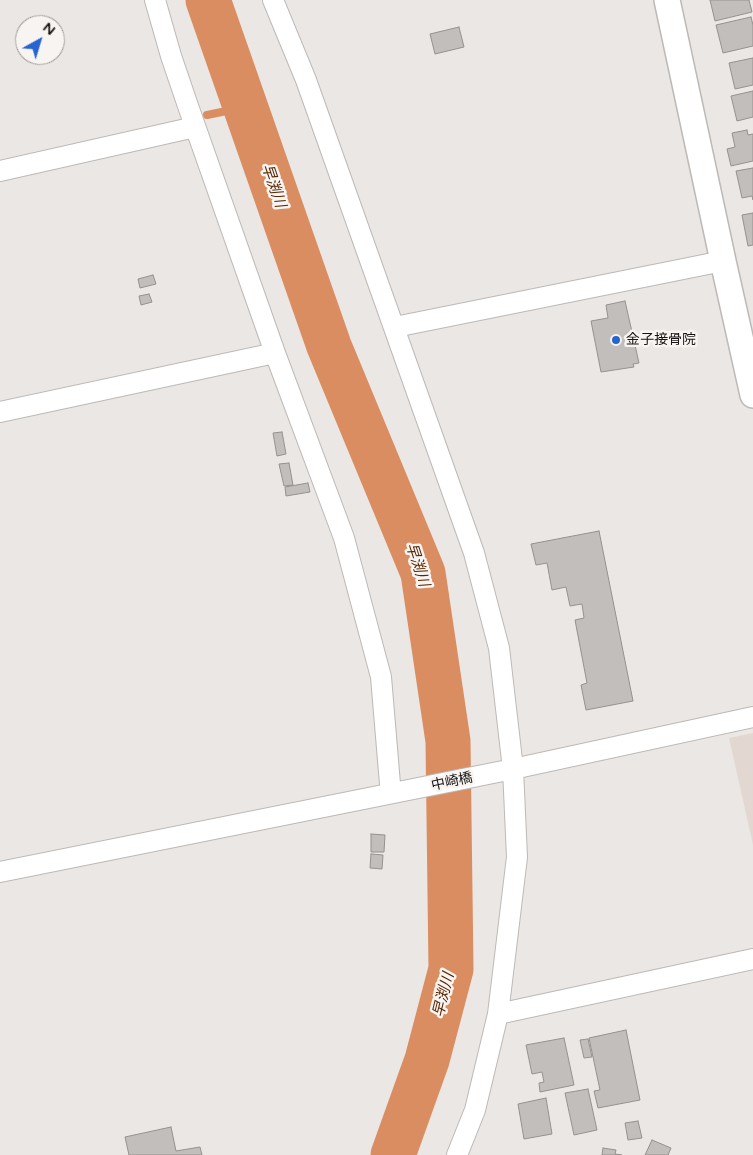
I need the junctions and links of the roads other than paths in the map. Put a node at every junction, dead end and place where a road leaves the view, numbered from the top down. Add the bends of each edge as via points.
1 (155, 0) edge
2 (273, 0) edge
3 (667, 0) edge
4 (195, 127) junction
5 (0, 171) edge
6 (722, 260) junction
7 (745, 325) edge
8 (395, 327) junction
9 (275, 353) junction
10 (753, 394) edge
11 (0, 412) edge
12 (753, 717) edge
13 (513, 769) junction
14 (391, 789) junction
15 (0, 872) edge
16 (753, 959) edge
17 (498, 1014) junction
18 (457, 1155) edge

1 - 4 street
2 - 8 street via 306,80
3 - 6 street
4 - 5 street
4 - 9 street
6 - 7 street
6 - 8 street
7 - 10 street
8 - 13 street via 474,553 499,648
9 - 11 street
9 - 14 street via 347,547 381,677
12 - 13 street, 中崎橋
13 - 14 street, 中崎橋
13 - 17 street via 517,857
14 - 15 street, 中崎橋
16 - 17 street
17 - 18 street via 475,1110

